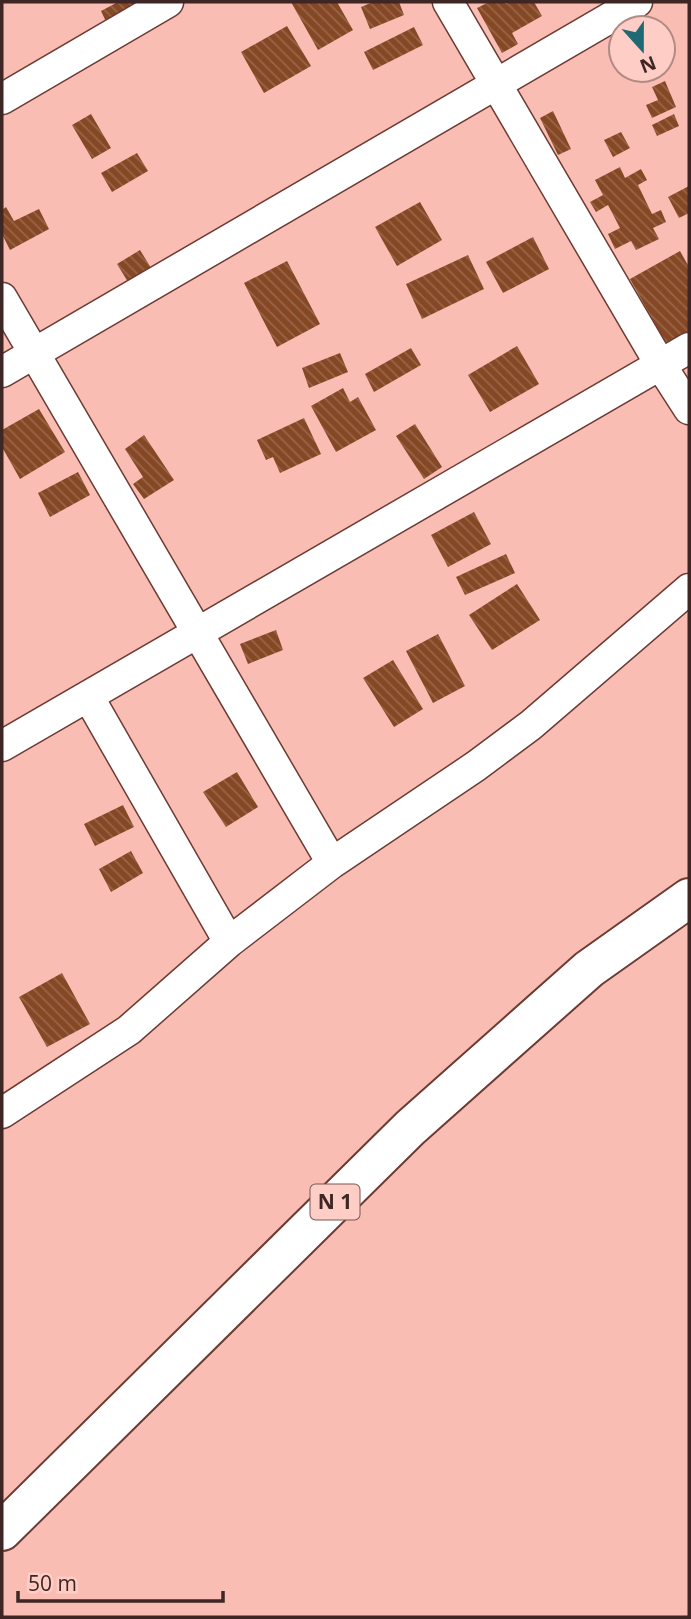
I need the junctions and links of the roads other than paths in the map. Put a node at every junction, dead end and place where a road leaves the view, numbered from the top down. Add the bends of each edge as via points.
1 (169, 2) edge
2 (448, 2) edge
3 (637, 2) edge
4 (496, 84) junction
5 (2, 99) edge
6 (2, 298) edge
7 (689, 348) edge
8 (34, 353) junction
9 (660, 364) junction
10 (2, 372) edge
11 (689, 409) edge
12 (689, 589) edge
13 (198, 633) junction
14 (88, 696) junction
15 (2, 746) edge
16 (332, 863) junction
17 (689, 898) edge
18 (229, 942) junction
19 (2, 1113) edge
20 (2, 1531) edge

1 - 5 street
2 - 4 street
3 - 4 street
4 - 8 street
4 - 9 street
6 - 8 street
7 - 9 street
8 - 10 street
8 - 13 street
9 - 11 street
9 - 13 street
12 - 16 street via 531,725
13 - 14 street
13 - 16 street
14 - 15 street
14 - 18 street
16 - 18 street
17 - 20 highway, N 1 via 589,969 410,1128
18 - 19 street via 129,1030

